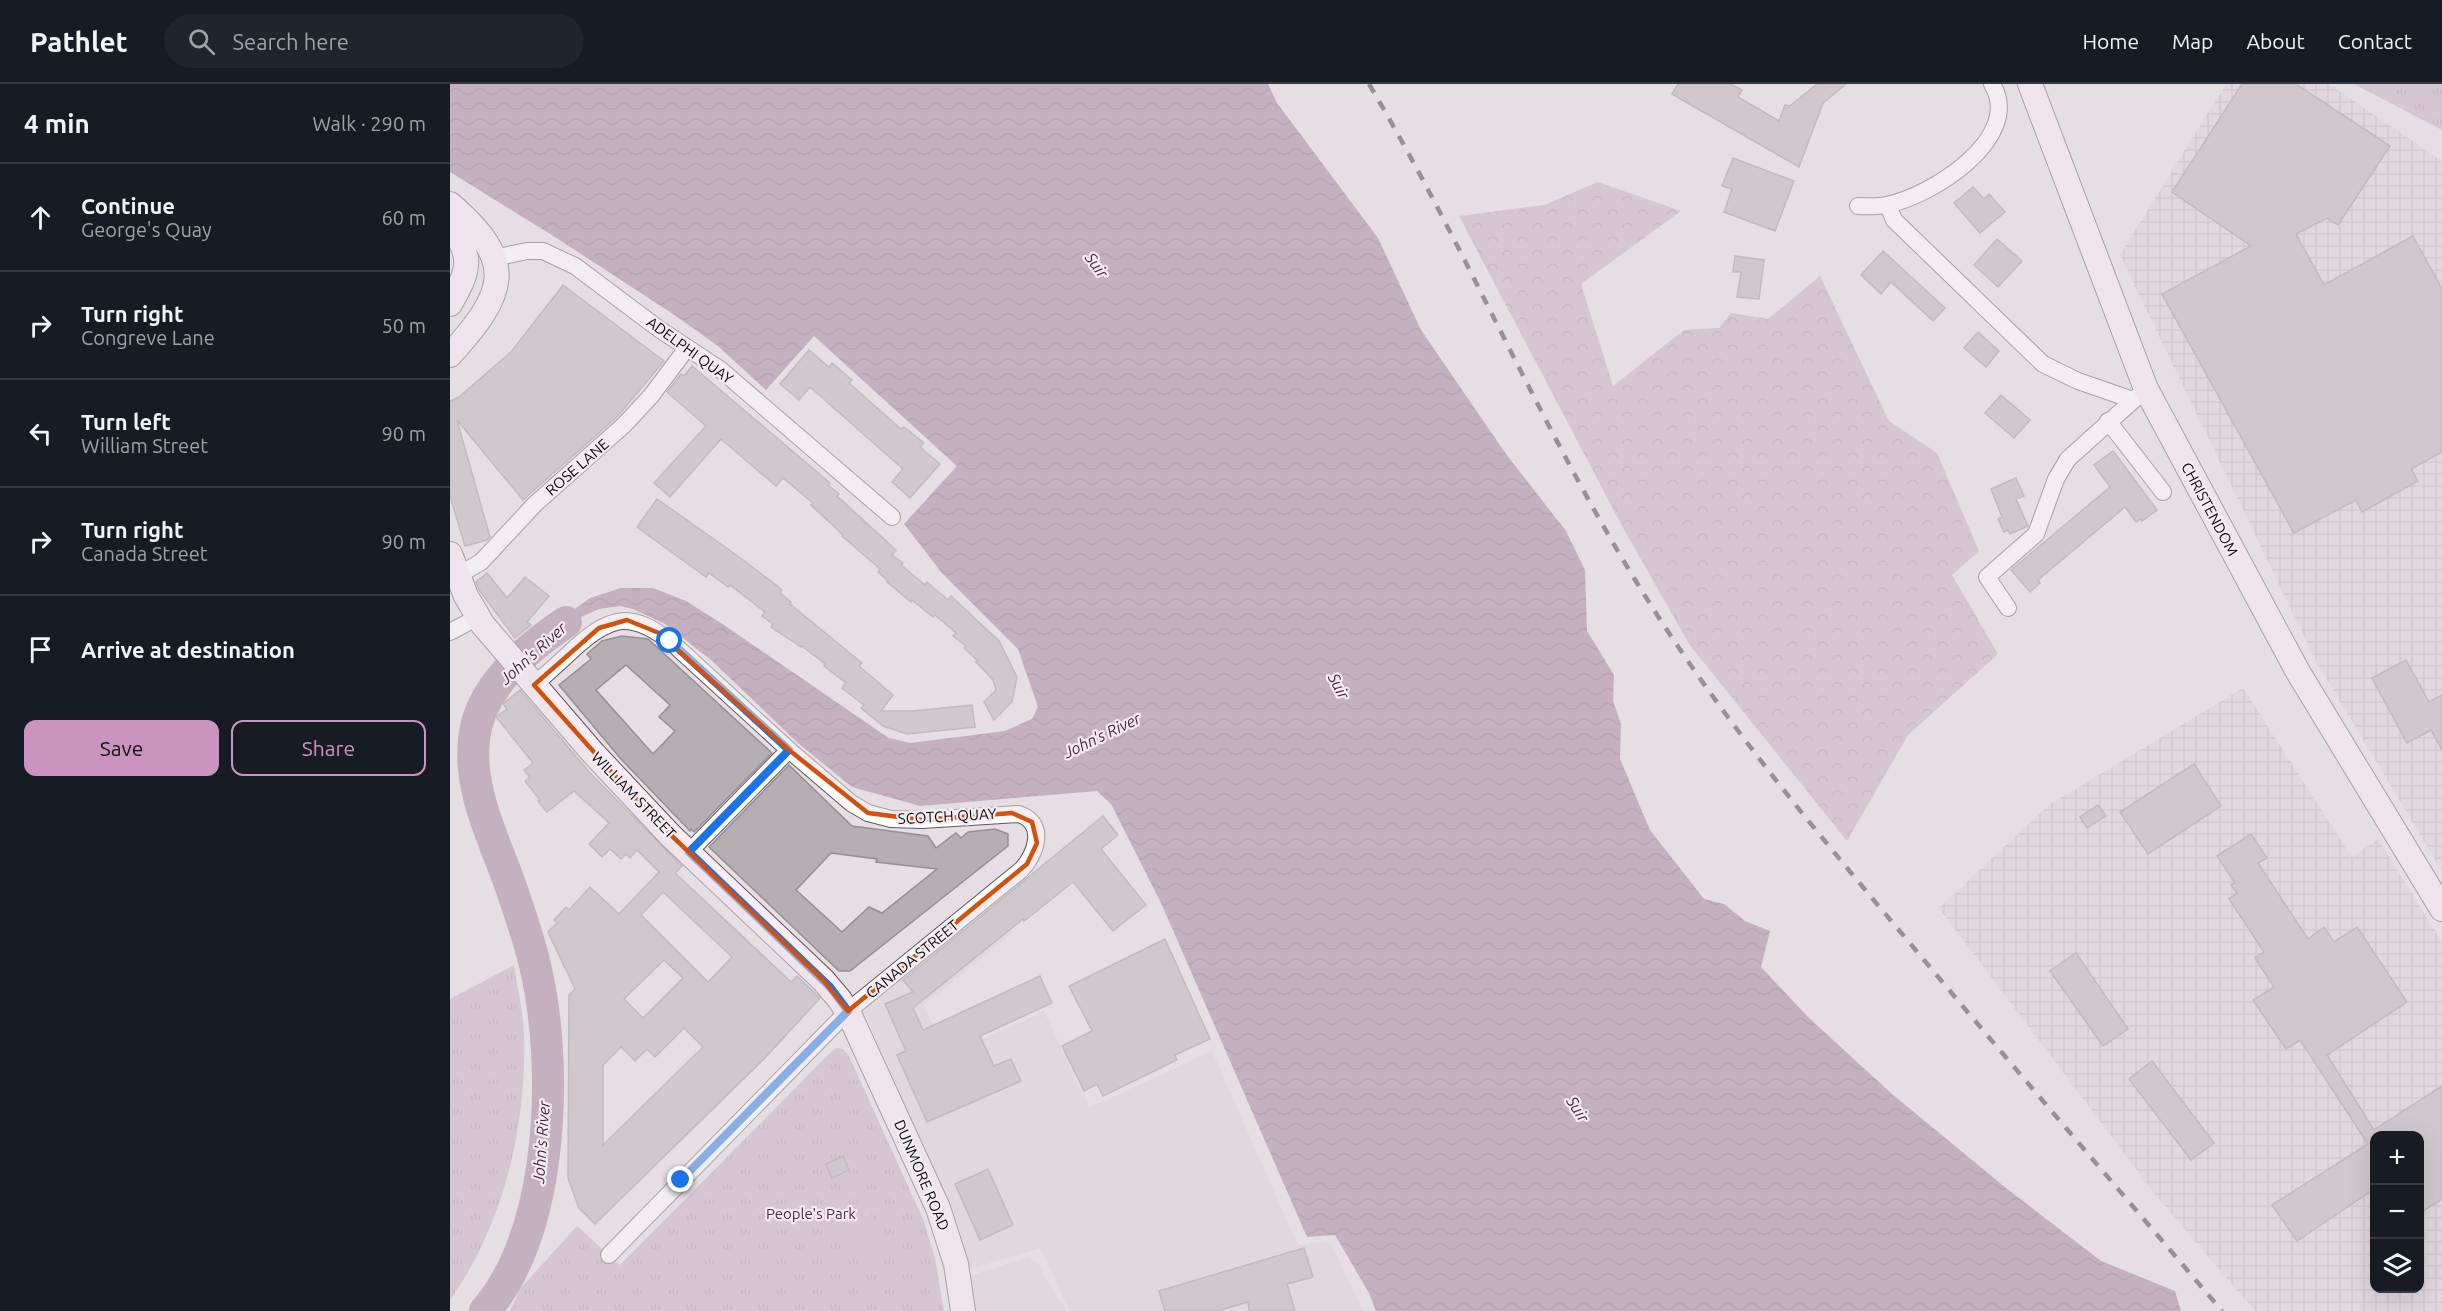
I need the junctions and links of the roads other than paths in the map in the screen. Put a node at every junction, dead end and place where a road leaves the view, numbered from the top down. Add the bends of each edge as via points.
1 (1992, 84) edge
2 (2030, 84) edge
3 (450, 204) edge
4 (1888, 205) junction
5 (1858, 206) dead end
6 (450, 227) edge
7 (494, 258) junction
8 (467, 265) junction
9 (450, 304) edge
10 (687, 348) junction
11 (450, 355) edge
12 (2139, 395) junction
13 (2108, 421) junction
14 (2163, 492) dead end
15 (892, 517) dead end
16 (454, 565) edge
17 (2008, 608) dead end
18 (478, 617) junction
19 (450, 632) edge
20 (530, 681) junction
21 (789, 750) junction
22 (1036, 843) joint
23 (689, 852) junction
24 (2442, 909) edge
25 (848, 1011) junction
26 (864, 1044) joint
27 (609, 1255) dead end
28 (963, 1311) edge

1 - 4 street via 1999,106 1996,121 1974,158 1928,189
2 - 12 main road, CHRISTENDOM
3 - 7 main road via 475,227
4 - 5 street
4 - 12 street via 1894,220 2043,364 2078,381
6 - 8 main road via 464,246
7 - 8 main road
7 - 10 street, ADELPHI QUAY via 535,251 559,257
7 - 11 main road via 498,275 488,308
8 - 9 main road
10 - 15 street, ADELPHI QUAY via 721,369
10 - 16 street, ROSE LANE via 635,415 535,504 487,556
12 - 13 street
12 - 24 main road, CHRISTENDOM via 2298,672
13 - 14 street
13 - 17 street via 2068,459 2056,479 2036,534 1987,577
16 - 18 main road, WILLIAM STREET
18 - 19 street
18 - 20 main road, WILLIAM STREET
20 - 21 street, SCOTCH QUAY via 599,628 617,621 636,622 670,641
20 - 23 main road, WILLIAM STREET via 618,781
21 - 22 street, SCOTCH QUAY via 868,813 922,820 1019,814 1032,822
21 - 23 street
22 - 25 street, CANADA STREET via 1021,870
23 - 25 main road, WILLIAM STREET via 830,987
25 - 26 main road, WILLIAM STREET
25 - 27 street, CANADA STREET
26 - 28 main road, DUNMORE ROAD via 946,1229

